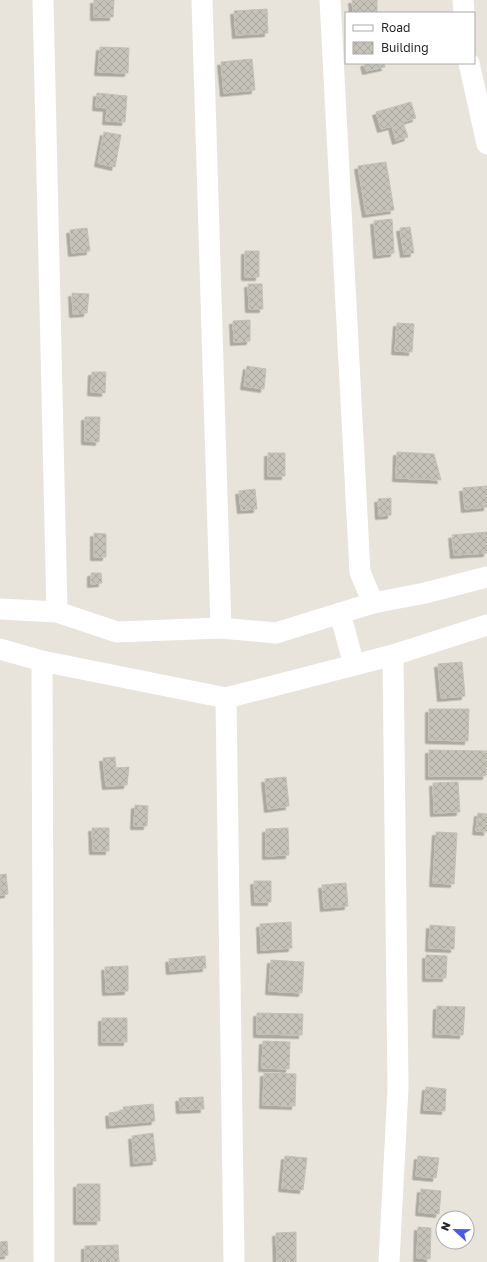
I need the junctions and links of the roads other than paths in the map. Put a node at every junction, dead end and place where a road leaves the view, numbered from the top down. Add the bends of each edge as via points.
1 (43, 0) edge
2 (202, 0) edge
3 (330, 0) edge
4 (463, 0) edge
5 (464, 12) edge
6 (469, 64) edge
7 (487, 144) edge
8 (487, 577) edge
9 (373, 603) junction
10 (0, 610) edge
11 (57, 612) junction
12 (340, 613) junction
13 (487, 625) edge
14 (222, 628) junction
15 (0, 649) edge
16 (393, 655) junction
17 (42, 661) junction
18 (354, 665) junction
19 (226, 698) junction
20 (44, 1262) edge
21 (234, 1262) edge
22 (389, 1262) edge

1 - 11 street
2 - 14 street
3 - 9 street via 360,572
4 - 5 street
6 - 7 street
8 - 9 street
9 - 12 street
10 - 11 street
11 - 14 street via 117,632
12 - 14 street via 276,633
12 - 18 street
13 - 16 street
15 - 17 street
16 - 18 street
16 - 22 street via 398,1088
17 - 19 street
17 - 20 street
18 - 19 street
19 - 21 street

